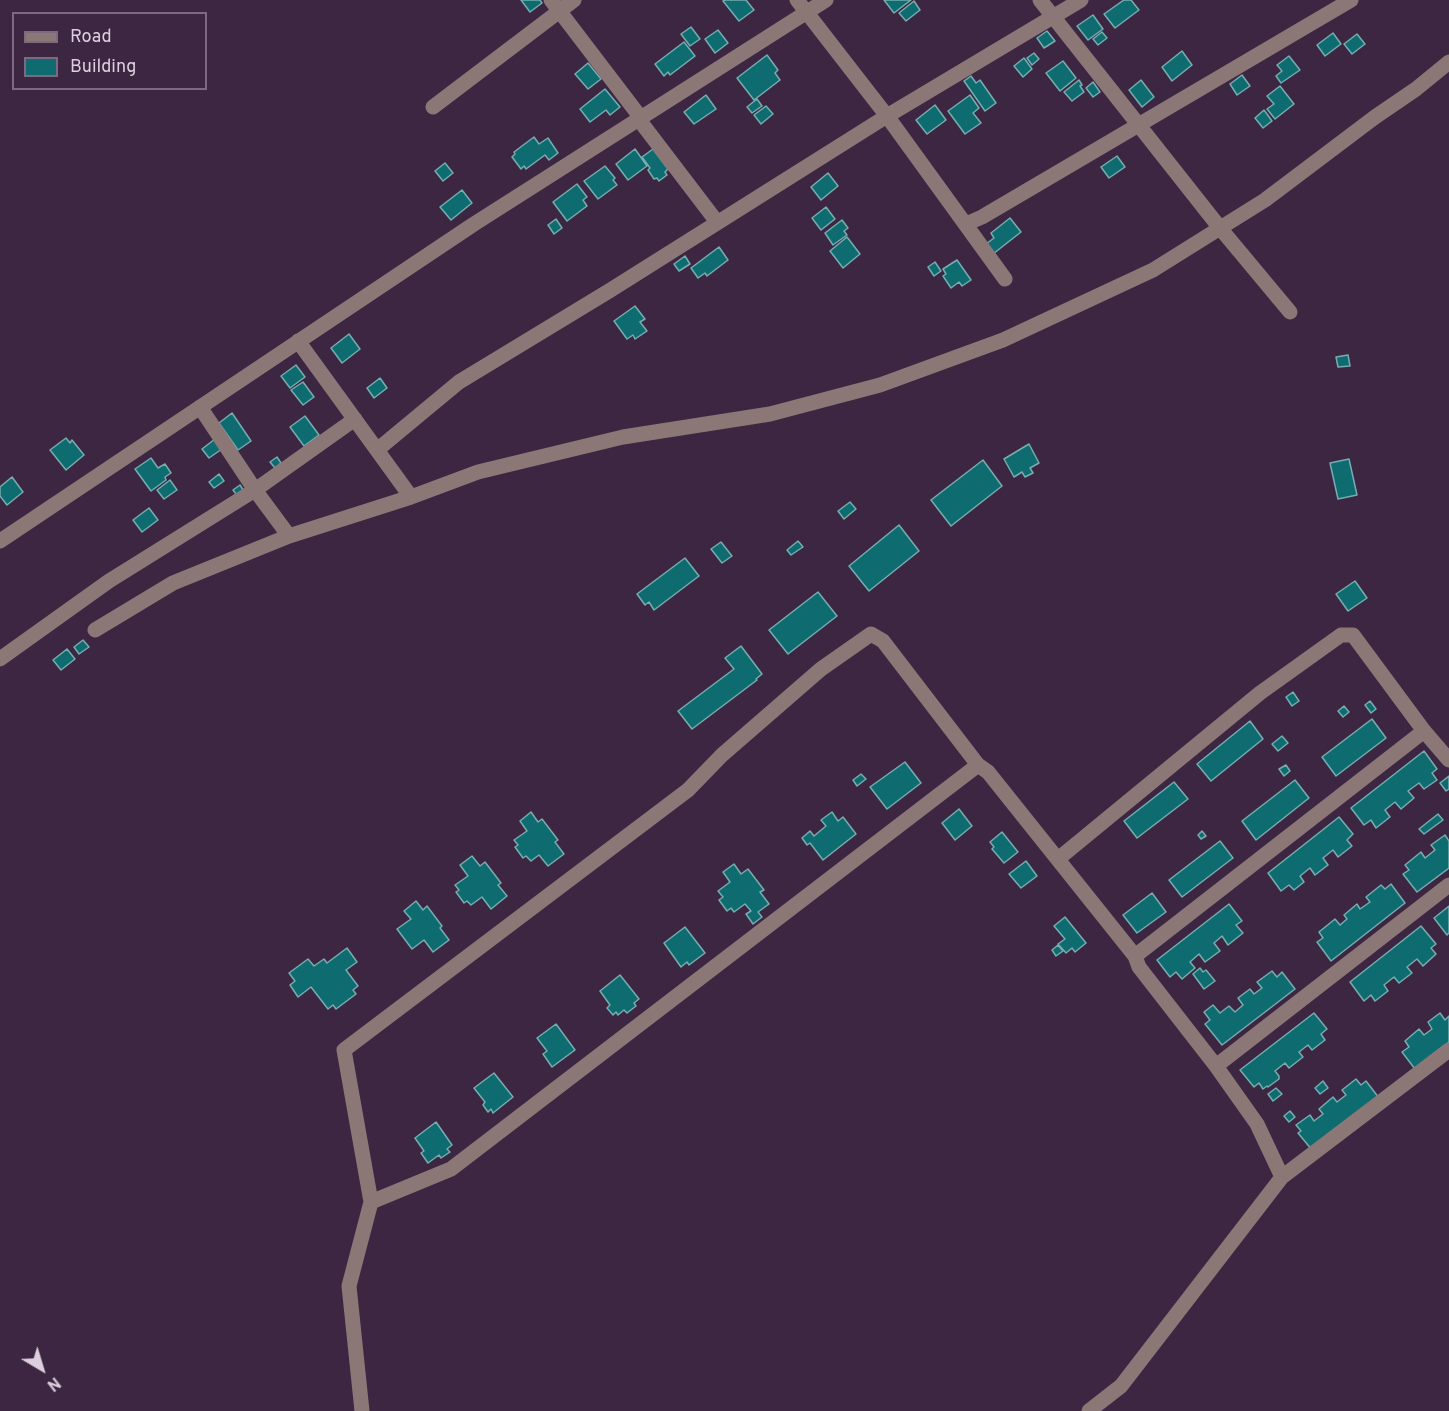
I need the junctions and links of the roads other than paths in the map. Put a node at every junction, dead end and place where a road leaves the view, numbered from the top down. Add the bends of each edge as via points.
1 (574, 0) edge
2 (826, 0) edge
3 (1040, 0) edge
4 (1081, 0) edge
5 (1351, 0) edge
6 (555, 5) edge
7 (802, 6) edge
8 (1053, 16) junction
9 (1449, 62) edge
10 (434, 107) dead end
11 (887, 116) junction
12 (641, 118) junction
13 (1138, 125) junction
14 (717, 222) junction
15 (966, 224) junction
16 (1220, 228) junction
17 (1005, 279) dead end
18 (1290, 312) dead end
19 (298, 341) junction
20 (200, 407) junction
21 (355, 419) junction
22 (377, 450) junction
23 (255, 490) junction
24 (411, 497) junction
25 (289, 537) junction
26 (0, 541) edge
27 (95, 630) dead end
28 (0, 658) edge
29 (1424, 731) junction
30 (1449, 760) edge
31 (978, 765) junction
32 (1058, 859) junction
33 (1449, 885) edge
34 (1135, 956) junction
35 (1449, 1050) edge
36 (1216, 1066) junction
37 (1282, 1177) junction
38 (371, 1202) junction
39 (363, 1411) edge
40 (1089, 1411) edge

1 - 6 street
2 - 7 street
3 - 8 street
4 - 8 street
5 - 13 street
6 - 10 street
6 - 12 street
7 - 11 street
7 - 12 street
8 - 11 street
8 - 13 street
9 - 16 street via 1265,200
11 - 14 street
11 - 15 street
12 - 14 street
12 - 19 street
13 - 15 street
13 - 16 street
14 - 22 street via 459,382
15 - 17 street
16 - 18 street
16 - 24 street via 1153,270 1003,340 880,384 770,414 623,438 478,472
19 - 20 street
19 - 21 street
20 - 23 street
20 - 26 street
21 - 22 street
21 - 23 street
22 - 24 street
23 - 25 street
23 - 28 street via 110,581
24 - 25 street
25 - 27 street via 173,583
29 - 30 street
29 - 32 street via 1353,635 1341,635 1260,693
29 - 34 street
31 - 32 street via 988,772
31 - 38 street via 451,1169
31 - 38 street via 883,641 871,634 821,669 722,755 688,790 344,1050
32 - 34 street
33 - 36 street
34 - 36 street via 1139,967
35 - 37 street
36 - 37 street via 1257,1124
37 - 40 street via 1121,1386
38 - 39 street via 349,1286

